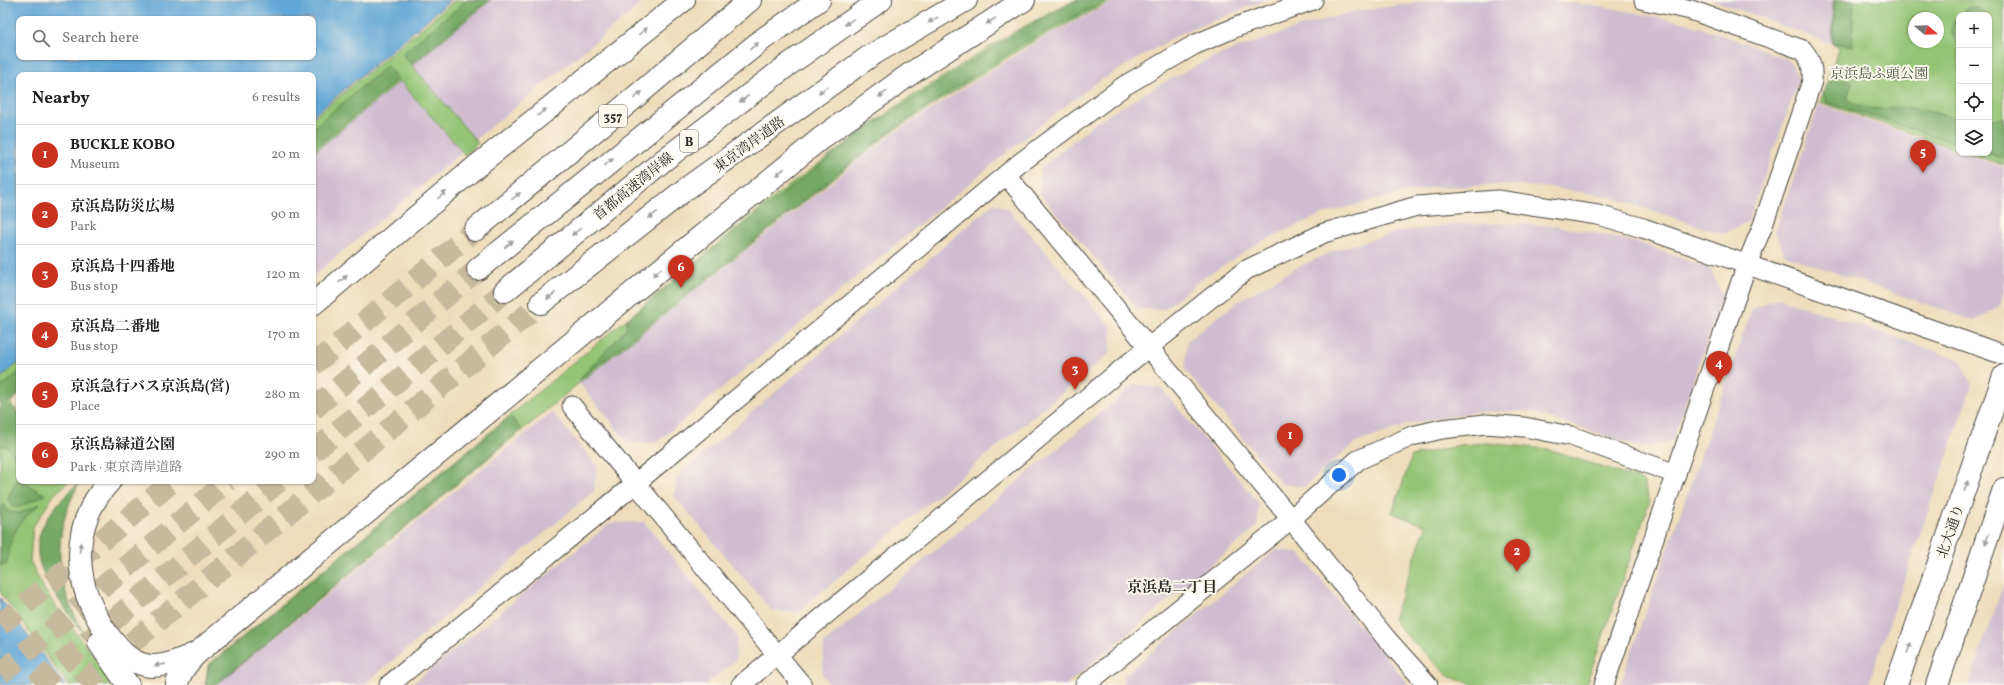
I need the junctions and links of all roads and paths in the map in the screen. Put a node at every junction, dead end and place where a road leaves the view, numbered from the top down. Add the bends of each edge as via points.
1 (684, 0) edge
2 (750, 0) edge
3 (819, 0) edge
4 (881, 0) edge
5 (966, 0) edge
6 (1024, 0) edge
7 (1313, 0) edge
8 (1644, 0) edge
9 (1006, 175) junction
10 (475, 230) tunnel mouth
11 (1747, 264) junction
12 (478, 269) tunnel mouth
13 (505, 291) tunnel mouth
14 (316, 301) edge
15 (541, 303) tunnel mouth
16 (1149, 347) junction
17 (2004, 355) edge
18 (2004, 376) edge
19 (572, 406) dead end
20 (1676, 474) junction
21 (636, 483) junction
22 (92, 484) edge
23 (107, 484) edge
24 (2004, 489) edge
25 (1291, 519) junction
26 (198, 653) junction
27 (777, 655) junction
28 (128, 685) edge
29 (177, 685) edge
30 (389, 685) edge
31 (741, 685) edge
32 (802, 685) edge
33 (1086, 685) edge
34 (1428, 685) edge
35 (1604, 685) edge
36 (1896, 685) edge
37 (1937, 685) edge

14 -> 1 main road via 479,164
10 -> 2 main road, 357
12 -> 3 main road, B via 762,39
4 -> 13 main road, 首都高速湾岸線 / B via 788,65 664,160
5 -> 15 main road, 東京湾岸道路 via 870,56 683,191
6 -> 26 main road via 910,74 820,139
7 - 9 street via 1194,45 1124,86
8 - 11 street via 1691,10 1803,50 1810,58 1813,69 1812,81 1763,225
9 - 16 street
9 - 21 street
11 - 16 street via 1643,228 1598,216 1498,200 1417,206 1324,233 1246,270
11 - 17 street
11 - 20 street
16 - 25 street
16 - 27 street
36 -> 18 main road, 北大通り
19 - 21 street
20 - 25 street via 1571,436 1524,427 1486,424 1442,429 1412,436 1358,460
20 - 35 street
21 - 27 street
21 - 30 street
22 - 28 main road via 77,503 70,520 65,556 69,589 77,612
26 -> 23 main road via 160,666 146,666 135,662 115,645 94,613 81,576 79,550 91,509
24 -> 37 main road
25 - 33 street
25 - 34 street via 1385,637
26 - 29 main road via 178,678
27 - 31 street
27 - 32 street

